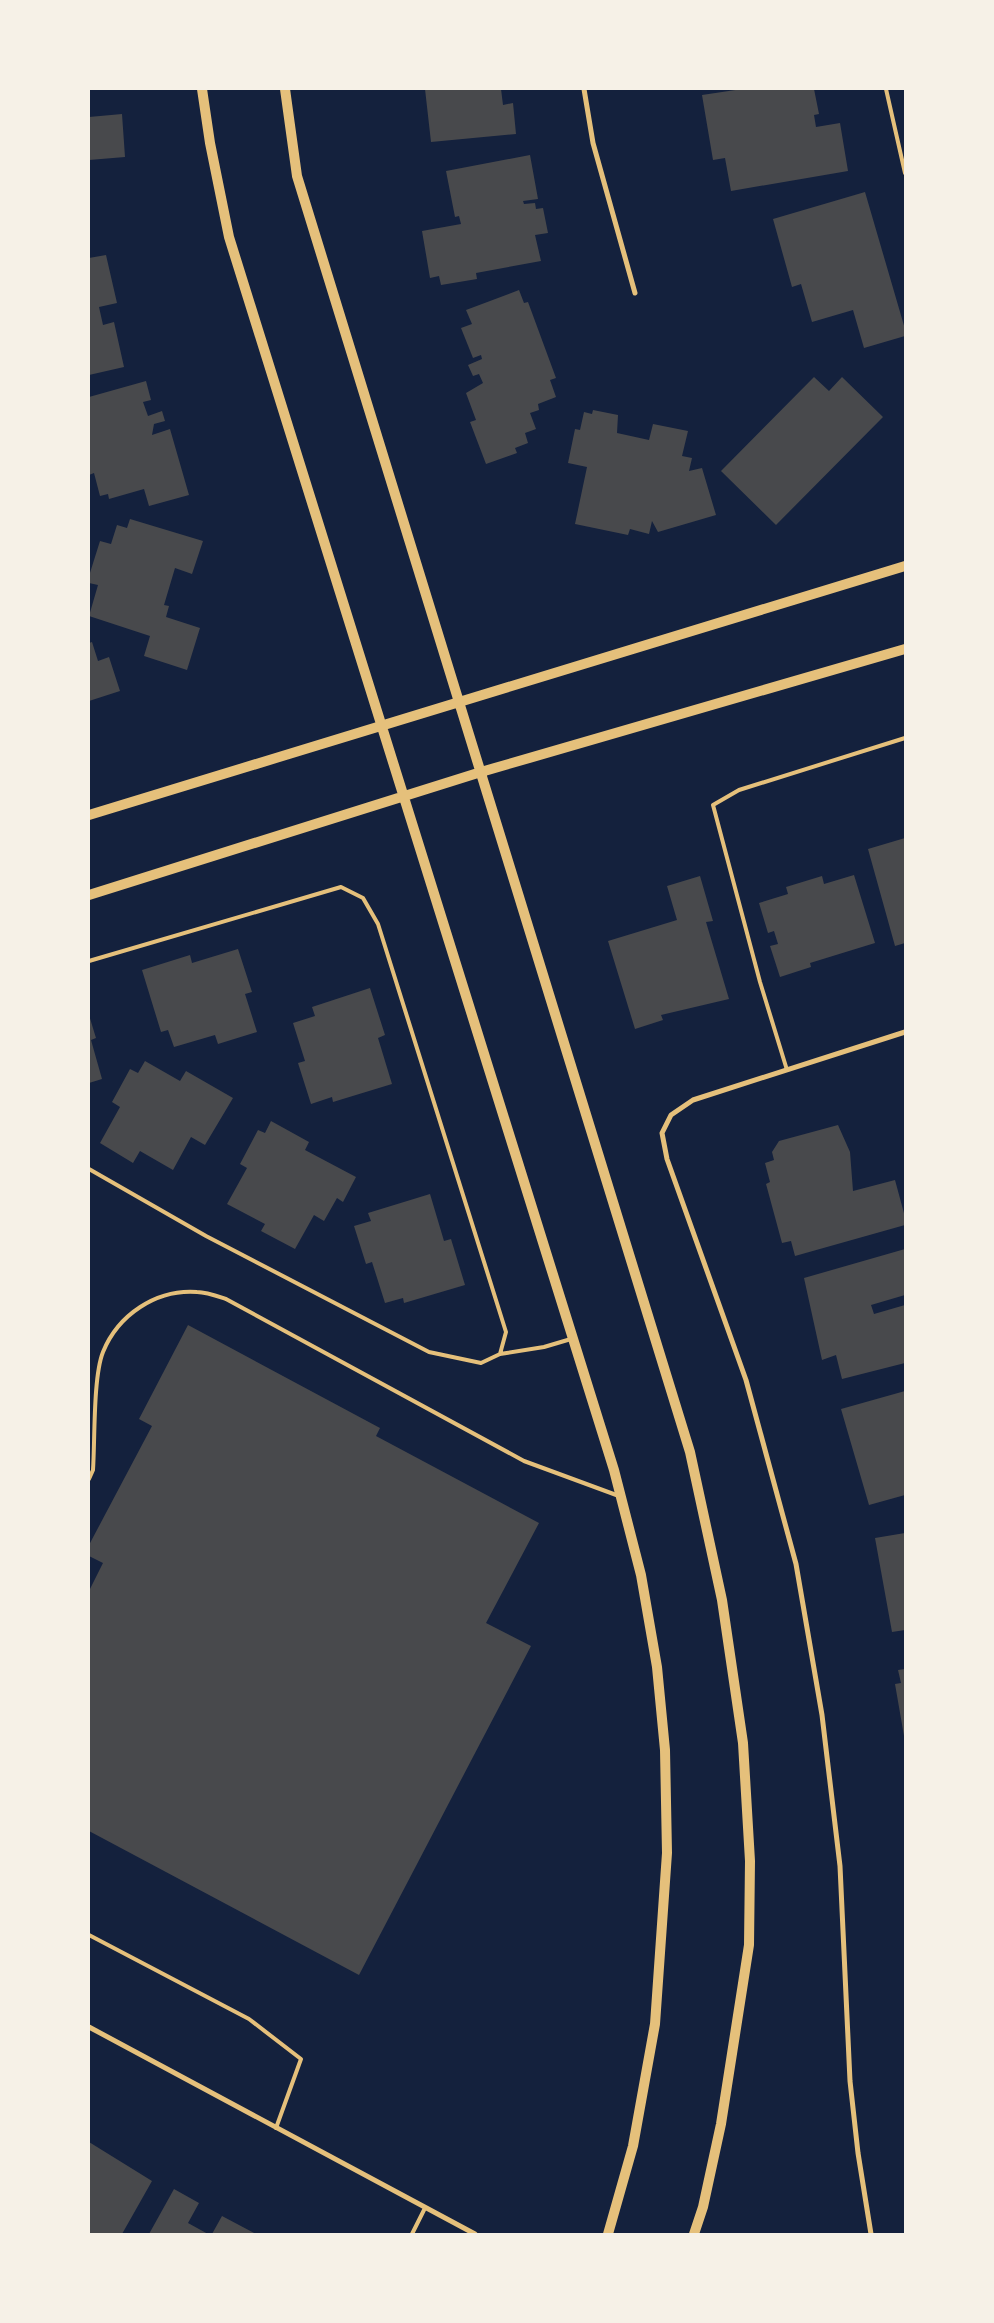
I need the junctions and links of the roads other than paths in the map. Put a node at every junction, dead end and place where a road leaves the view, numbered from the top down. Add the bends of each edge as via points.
1 (202, 89) edge
2 (285, 89) edge
3 (584, 89) edge
4 (886, 89) edge
5 (905, 174) edge
6 (635, 293) dead end
7 (905, 566) edge
8 (905, 649) edge
9 (459, 702) junction
10 (382, 726) junction
11 (905, 738) edge
12 (481, 772) junction
13 (404, 796) junction
14 (89, 815) edge
15 (89, 895) edge
16 (89, 961) edge
17 (905, 1032) edge
18 (787, 1070) junction
19 (89, 1169) edge
20 (573, 1338) junction
21 (500, 1354) junction
22 (89, 1479) edge
23 (621, 1497) junction
24 (89, 1935) edge
25 (89, 2028) edge
26 (276, 2128) junction
27 (425, 2208) junction
28 (412, 2234) edge
29 (475, 2234) edge
30 (608, 2234) edge
31 (694, 2234) edge
32 (871, 2234) edge

1 - 10 main road via 229,237
2 - 9 main road via 297,176
3 - 6 street via 593,143
4 - 5 lane
7 - 9 main road
8 - 12 main road
9 - 10 main road
9 - 12 main road
10 - 13 main road
10 - 14 main road
11 - 18 lane via 739,790 713,805
12 - 13 main road
12 - 31 main road via 690,1452 722,1600 743,1743 750,1861 749,1945 721,2124
13 - 15 main road
13 - 20 main road
16 - 21 lane via 341,887 363,898 378,924 506,1332
17 - 18 street
18 - 32 street via 693,1100 671,1116 662,1133 667,1159 746,1380 796,1564 822,1715 840,1866 850,2081
19 - 21 lane via 206,1236 429,1352 481,1364
20 - 21 lane via 544,1347
20 - 23 main road
22 - 23 lane via 93,1470 103,1353 118,1326 140,1306 167,1294 197,1292 226,1299 524,1461
23 - 30 main road via 642,1575 657,1667 666,1750 667,1853 655,2024 633,2146
24 - 26 lane via 248,2019 301,2059
25 - 26 street
26 - 27 street
27 - 28 lane
27 - 29 street

